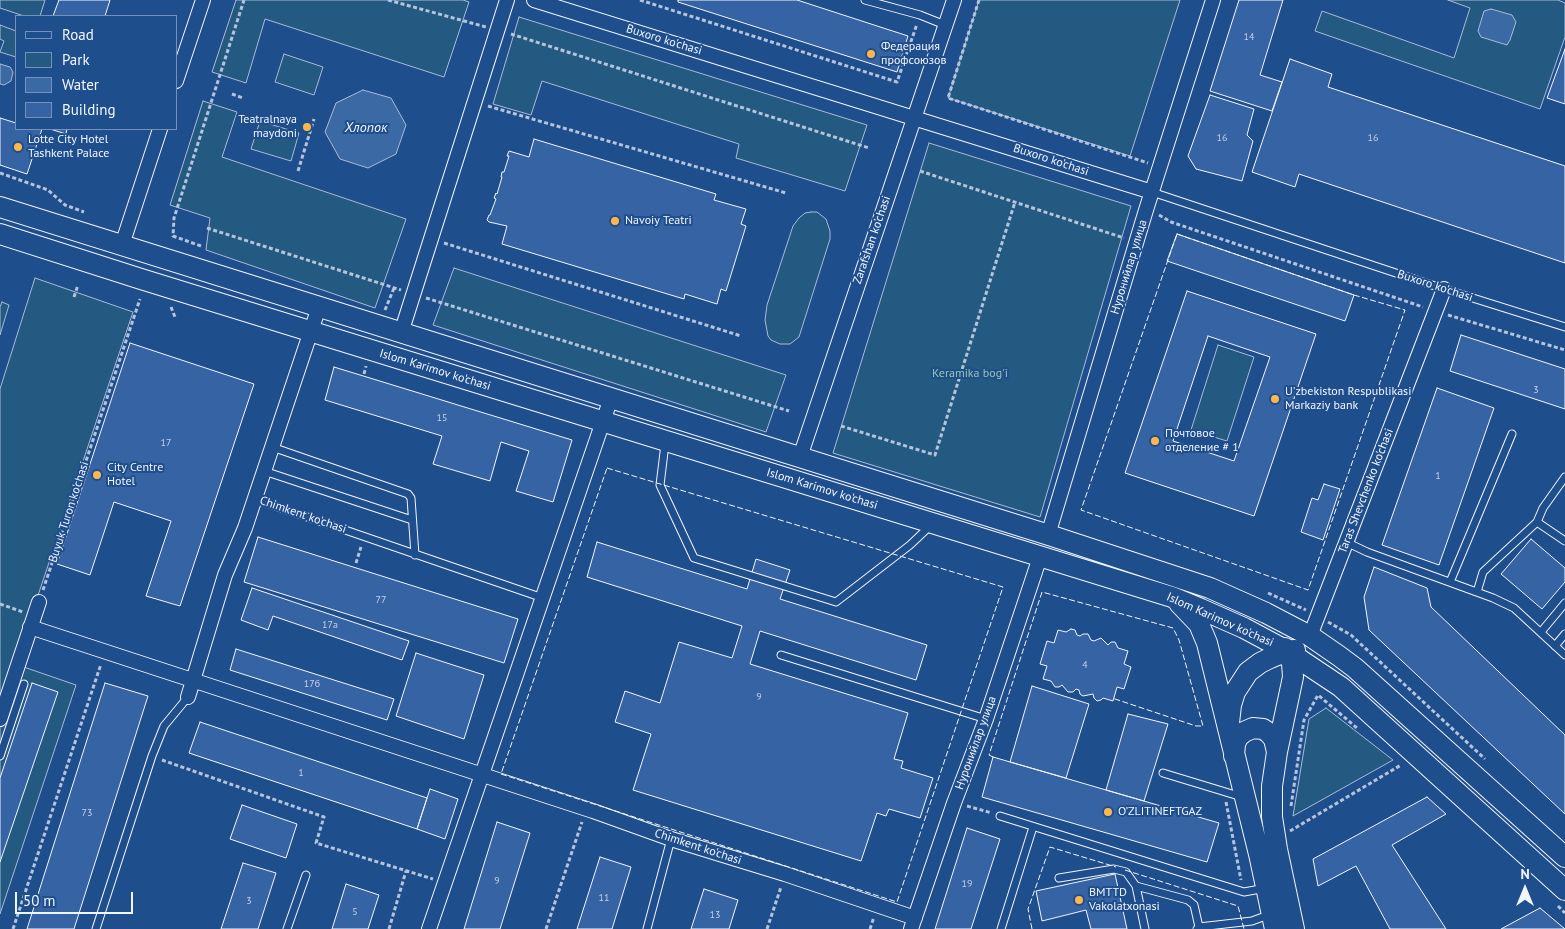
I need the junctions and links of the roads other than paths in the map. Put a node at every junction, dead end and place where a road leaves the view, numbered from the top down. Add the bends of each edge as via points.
1 (203, 0) edge
2 (507, 0) edge
3 (534, 0) edge
4 (866, 0) edge
5 (954, 0) edge
6 (1213, 0) edge
7 (945, 25) junction
8 (178, 75) edge
9 (914, 117) junction
10 (160, 130) edge
11 (1152, 192) junction
12 (0, 207) edge
13 (0, 234) edge
14 (122, 246) junction
15 (1444, 290) junction
16 (319, 307) junction
17 (1565, 327) edge
18 (310, 331) junction
19 (401, 333) junction
20 (610, 398) junction
21 (603, 422) junction
22 (1512, 434) dead end
23 (665, 441) junction
24 (272, 447) junction
25 (800, 457) junction
26 (264, 471) junction
27 (1565, 477) edge
28 (792, 480) junction
29 (255, 499) junction
30 (412, 520) junction
31 (1537, 522) junction
32 (933, 524) junction
33 (1048, 535) junction
34 (1565, 541) edge
35 (1346, 542) junction
36 (415, 555) junction
37 (1040, 557) junction
38 (1450, 582) junction
39 (1477, 592) junction
40 (1172, 597) junction
41 (543, 598) junction
42 (39, 602) road end
43 (1565, 603) edge
44 (1266, 613) junction
45 (32, 622) junction
46 (1541, 632) junction
47 (1565, 634) edge
48 (1310, 636) junction
49 (1555, 646) junction
50 (1287, 651) junction
51 (781, 655) dead end
52 (1565, 655) edge
53 (1339, 656) junction
54 (1326, 676) junction
55 (194, 681) junction
56 (24, 684) dead end
57 (1290, 694) junction
58 (188, 697) joint
59 (0, 719) edge
60 (986, 719) junction
61 (1228, 733) junction
62 (1276, 752) junction
63 (0, 756) edge
64 (1234, 758) junction
65 (1163, 773) dead end
66 (483, 776) junction
67 (1244, 798) junction
68 (1000, 816) road end
69 (1032, 827) junction
70 (671, 840) junction
71 (1565, 857) edge
72 (306, 875) dead end
73 (1059, 878) dead end
74 (1136, 886) junction
75 (1266, 888) junction
76 (1565, 890) edge
77 (1273, 921) edge
78 (913, 923) edge
79 (1198, 928) edge
80 (96, 929) edge
81 (287, 929) edge
82 (430, 929) edge
83 (647, 929) edge
84 (1001, 929) edge
85 (1145, 929) edge
86 (1294, 929) edge

1 - 8 street
2 - 19 street
3 - 9 street, Buxoro ko'chasi
4 - 7 lane
5 - 7 street, Zarafshan ko'chasi
6 - 11 street, Нуронийлар улица
7 - 9 street, Zarafshan ko'chasi
9 - 11 street, Buxoro ko'chasi
9 - 25 street, Zarafshan ko'chasi
10 - 14 street
11 - 15 lane, Buxoro ko'chasi
11 - 33 street, Нуронийлар улица
12 - 14 main road, Islom Karimov ko'chasi
13 - 18 main road, Islom Karimov ko'chasi
14 - 16 main road, Islom Karimov ko'chasi
15 - 17 lane, Buxoro ko'chasi
15 - 35 street, Taras Shevchenko ko'chasi
16 - 18 street, Chimkent ko'chasi
16 - 19 main road, Islom Karimov ko'chasi
18 - 21 main road, Islom Karimov ko'chasi
18 - 24 street, Chimkent ko'chasi
19 - 20 main road, Islom Karimov ko'chasi
20 - 21 street
20 - 25 main road, Islom Karimov ko'chasi
21 - 23 main road, Islom Karimov ko'chasi
21 - 41 street
22 - 38 lane
23 - 28 main road, Islom Karimov ko'chasi
23 - 32 lane via 660,484 694,558 836,602
24 - 26 street, Chimkent ko'chasi
24 - 30 lane via 408,494
25 - 28 main road, Zarafshan ko'chasi
25 - 33 main road, Islom Karimov ko'chasi
26 - 29 street, Chimkent ko'chasi
26 - 30 lane
27 - 31 lane
28 - 32 main road, Islom Karimov ko'chasi
29 - 36 lane, Chimkent ko'chasi
29 - 55 street via 225,575
30 - 36 lane
31 - 34 lane
31 - 39 lane via 1483,572
32 - 37 main road, Islom Karimov ko'chasi
33 - 44 main road, Islom Karimov ko'chasi via 1210,588
35 - 38 lane
35 - 48 street, Taras Shevchenko ko'chasi
36 - 41 lane, Chimkent ko'chasi
37 - 40 main road, Islom Karimov ko'chasi
37 - 60 street, Нуронийлар улица
38 - 39 lane
39 - 46 lane via 1514,608
40 - 50 main road, Islom Karimov ko'chasi
40 - 61 main road via 1195,620 1204,636
41 - 66 street
42 - 45 street
43 - 46 lane
44 - 48 main road, Islom Karimov ko'chasi
44 - 50 main road
45 - 55 street, Chimkent ko'chasi via 105,652
45 - 59 street
46 - 49 lane
47 - 49 lane
48 - 53 main road, Islom Karimov ko'chasi
49 - 52 lane
50 - 53 main road via 1306,650
50 - 54 main road, Islom Karimov ko'chasi
50 - 57 main road via 1294,668
50 - 61 main road via 1260,662 1244,676 1231,705
51 - 60 lane
53 - 71 main road, Islom Karimov ko'chasi
54 - 57 main road via 1304,678
54 - 76 main road, Islom Karimov ko'chasi
55 - 58 street
55 - 66 street, Chimkent ko'chasi
56 - 63 lane
57 - 62 main road
58 - 80 lane via 164,726 152,756
60 - 78 street, Нуронийлар улица
61 - 64 main road
62 - 64 main road via 1274,739 1263,729 1253,728 1238,737
62 - 86 main road via 1272,818
64 - 67 main road
65 - 67 lane
66 - 70 street, Chimkent ko'chasi
66 - 82 street
67 - 75 main road
68 - 69 lane
69 - 75 lane via 1244,892
69 - 84 lane
70 - 78 street, Chimkent ko'chasi via 785,874
70 - 83 lane
72 - 81 lane
73 - 74 lane via 1114,869 1126,872
74 - 79 lane via 1188,900 1194,905
74 - 85 lane
75 - 77 main road
77 - 79 lane

